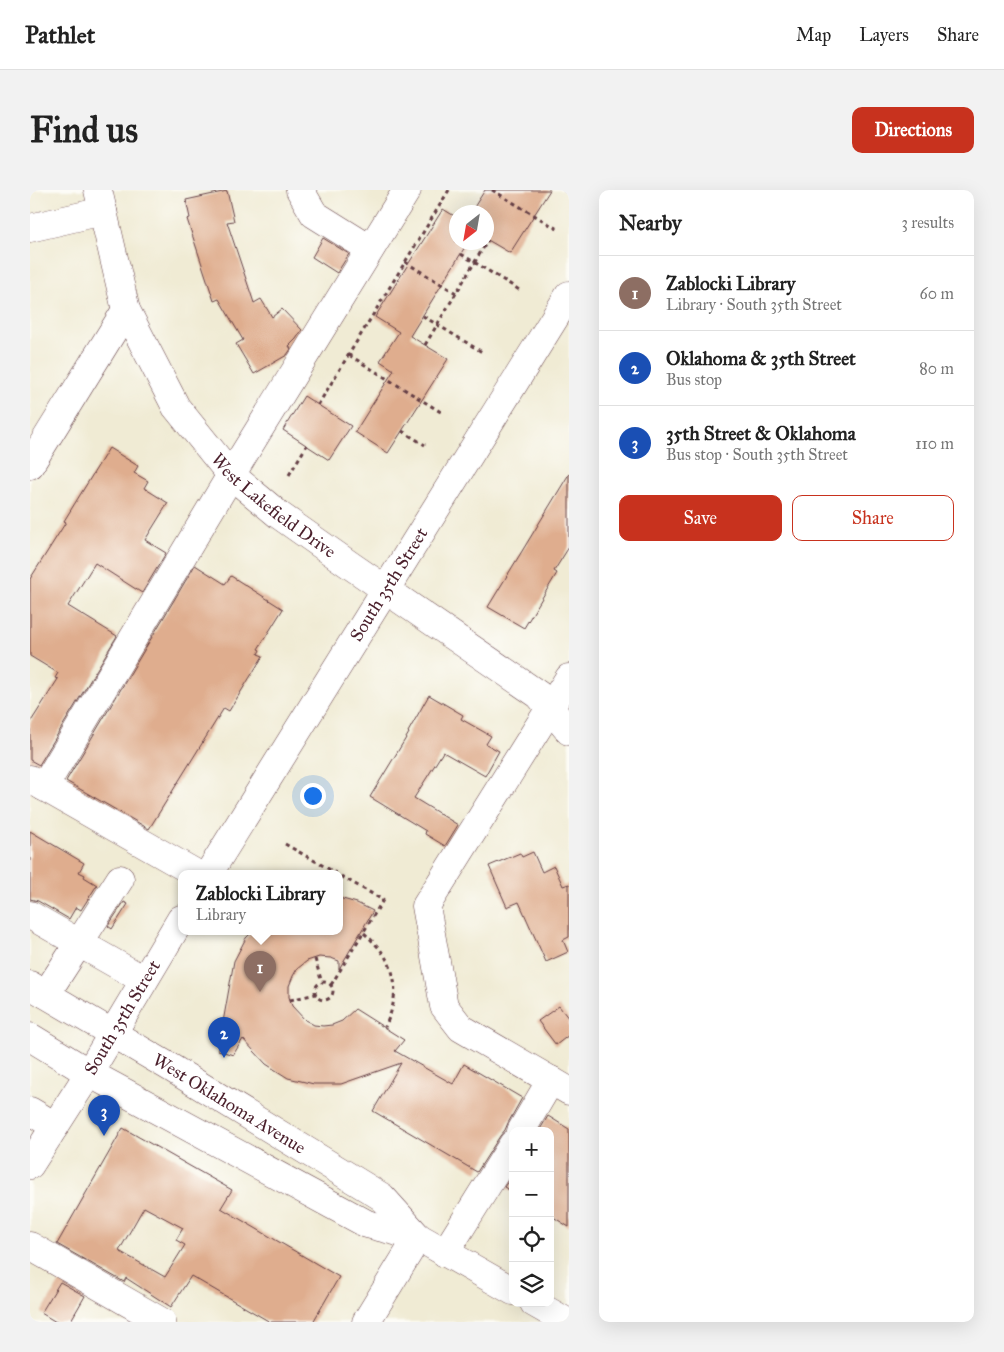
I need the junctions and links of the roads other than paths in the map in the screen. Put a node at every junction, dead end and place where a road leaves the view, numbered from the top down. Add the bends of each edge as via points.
1 (300, 190) edge
2 (407, 190) edge
3 (101, 200) edge
4 (30, 228) edge
5 (370, 249) junction
6 (569, 295) edge
7 (126, 310) junction
8 (30, 465) edge
9 (231, 475) junction
10 (386, 591) junction
11 (569, 678) edge
12 (550, 708) junction
13 (569, 731) edge
14 (37, 783) edge
15 (190, 870) edge
16 (211, 870) edge
17 (120, 879) dead end
18 (30, 915) edge
19 (178, 924) edge
20 (79, 943) junction
21 (144, 980) junction
22 (38, 990) edge
23 (113, 1033) junction
24 (30, 1037) edge
25 (89, 1073) junction
26 (560, 1086) edge
27 (30, 1111) edge
28 (55, 1126) junction
29 (524, 1127) edge
30 (509, 1150) edge
31 (30, 1165) edge
32 (418, 1237) junction
33 (30, 1246) edge
34 (445, 1253) junction
35 (509, 1289) edge
36 (541, 1307) edge
37 (569, 1318) edge
38 (161, 1322) edge
39 (366, 1322) edge
40 (567, 1322) edge

1 - 5 main road via 314,214
2 - 5 main road
3 - 4 main road
3 - 7 main road, West Lakefield Drive
5 - 9 main road
6 - 10 main road, South 35th Street
7 - 8 main road
7 - 9 main road, West Lakefield Drive via 176,407
9 - 10 main road, West Lakefield Drive via 279,515
9 - 14 main road
10 - 12 main road, West Lakefield Drive via 539,695
10 - 16 main road, South 35th Street
11 - 12 main road
12 - 13 main road, West Lakefield Drive
12 - 26 main road via 426,906 444,1006 462,1028
14 - 15 main road
17 - 20 main road
18 - 20 main road
19 - 21 main road, South 35th Street
20 - 21 main road
20 - 22 main road
21 - 23 main road, South 35th Street
22 - 23 main road, West Oklahoma Avenue
23 - 25 main road, South 35th Street
23 - 32 main road, West Oklahoma Avenue via 382,1197
24 - 25 main road, West Oklahoma Avenue
25 - 28 main road, South 35th Street
25 - 32 main road, West Oklahoma Avenue via 367,1224
26 - 29 main road
27 - 28 main road
28 - 31 main road, South 35th Street
30 - 34 main road
32 - 34 main road, West Oklahoma Avenue
32 - 39 main road
33 - 38 main road
34 - 35 main road, West Oklahoma Avenue
36 - 40 main road
37 - 40 main road

